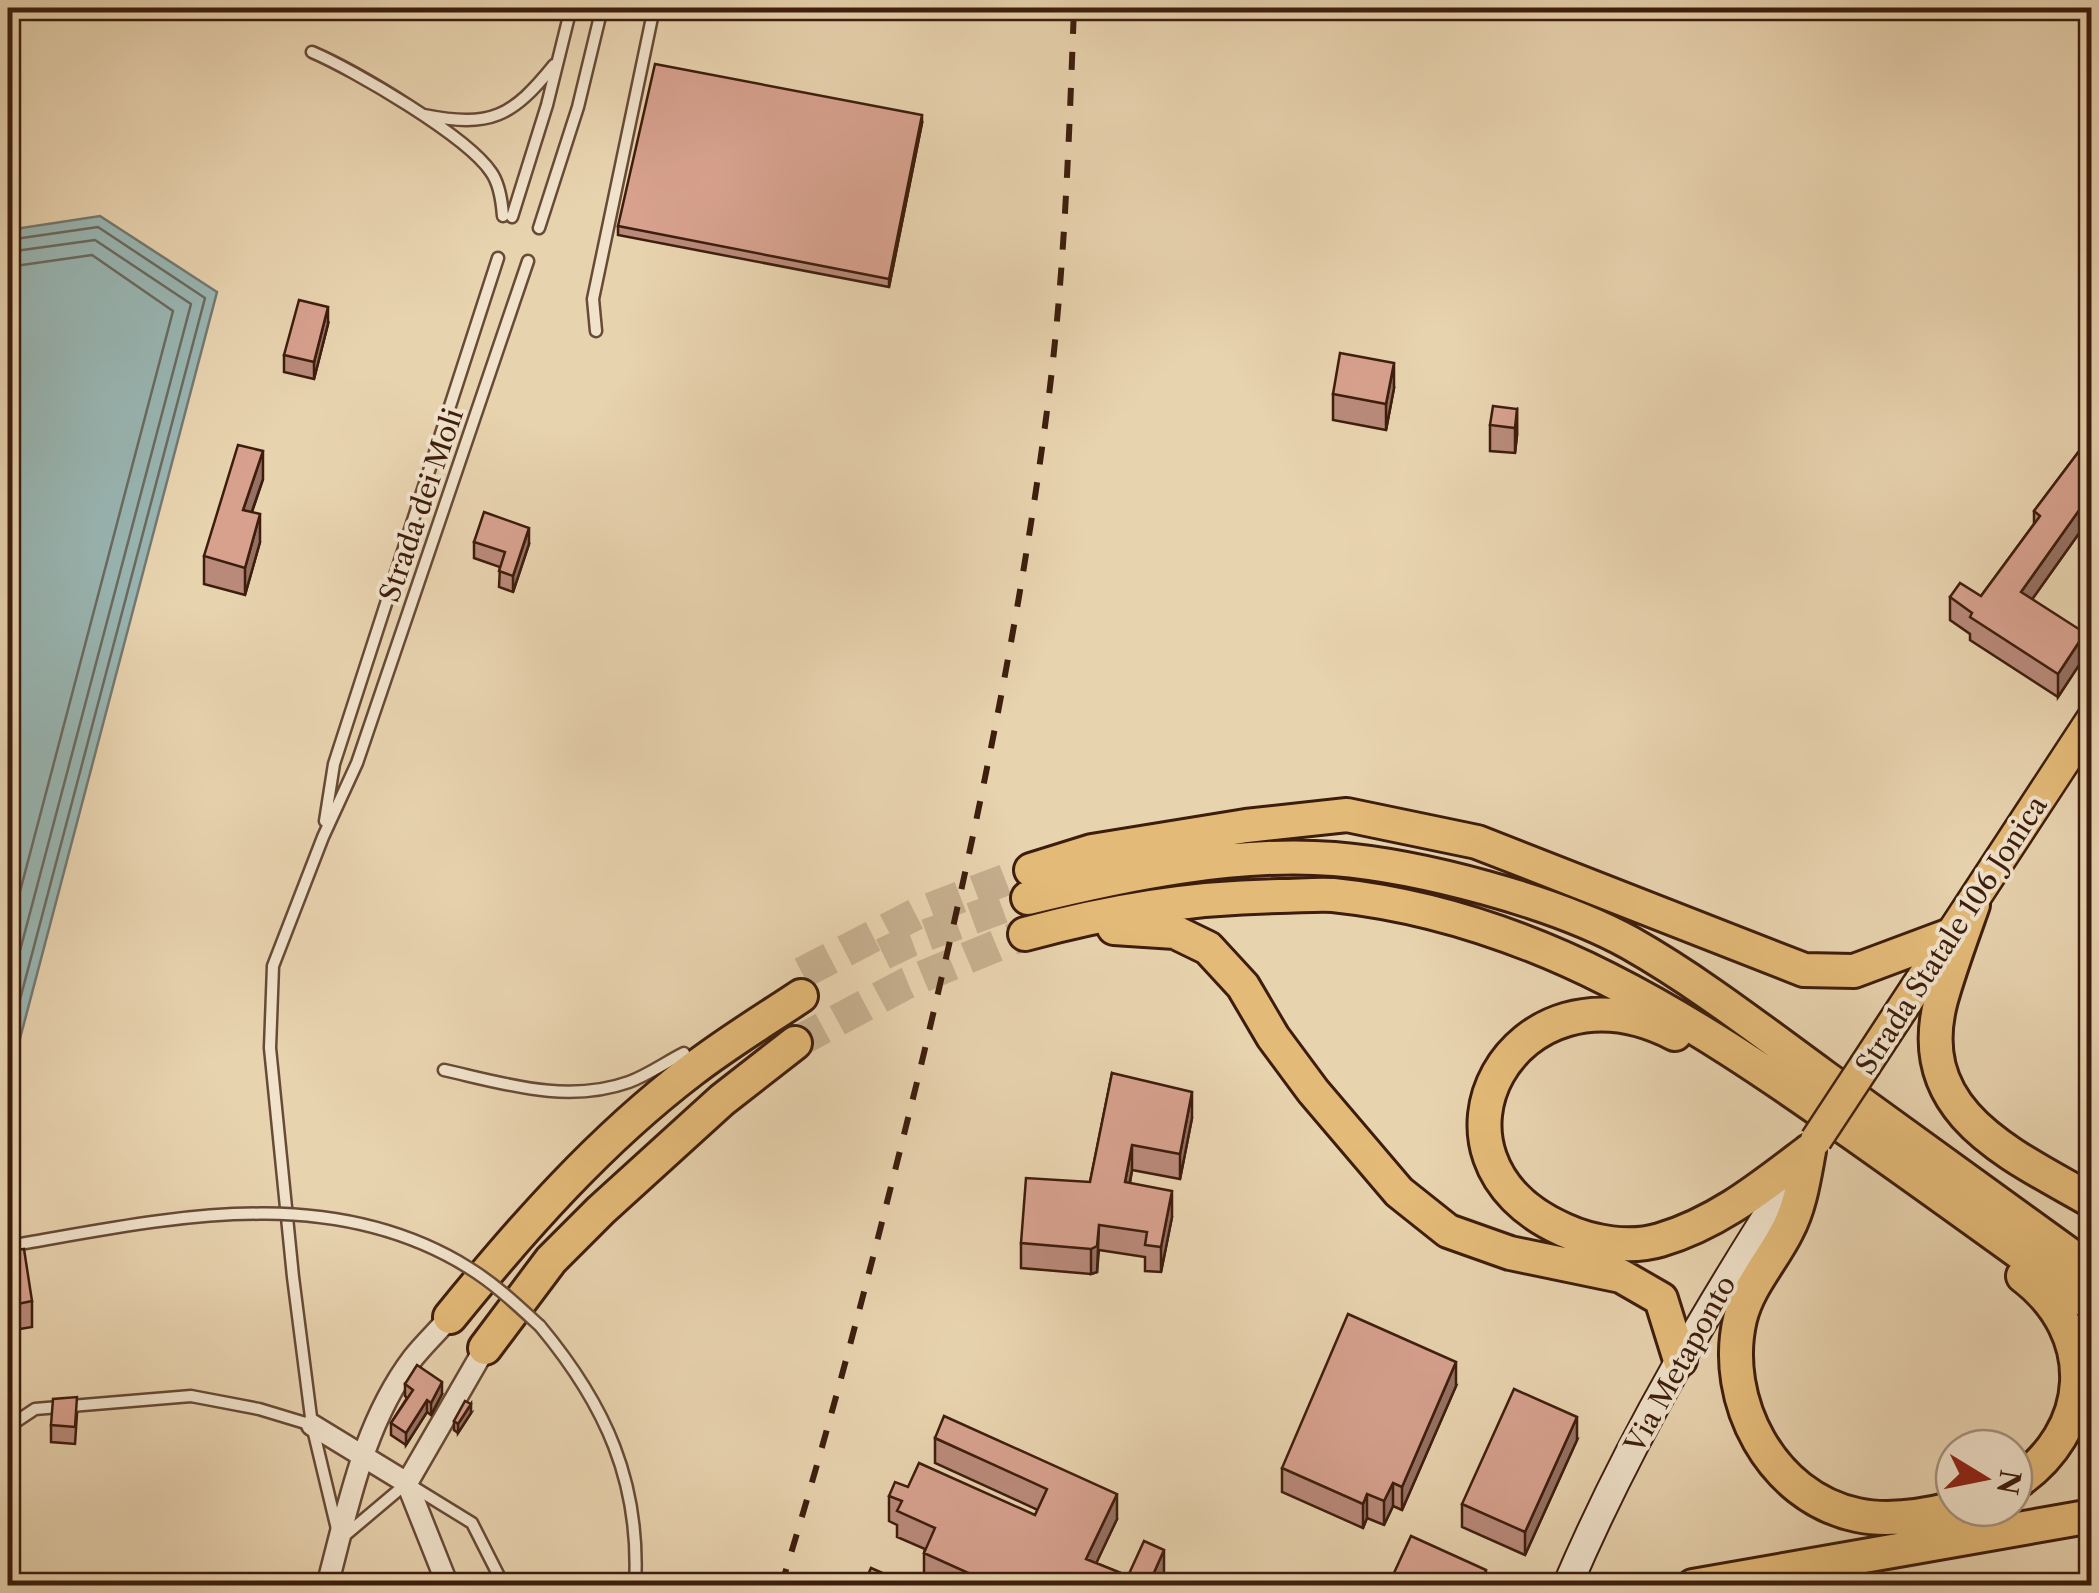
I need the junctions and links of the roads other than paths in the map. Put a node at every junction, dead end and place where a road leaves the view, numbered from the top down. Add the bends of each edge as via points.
1 (571, 8) edge
2 (602, 8) edge
3 (654, 8) edge
4 (312, 52) dead end
5 (558, 60) junction
6 (419, 114) junction
7 (539, 228) dead end
8 (498, 258) dead end
9 (528, 261) dead end
10 (596, 332) dead end
11 (2092, 719) edge
12 (323, 837) junction
13 (1973, 904) junction
14 (1953, 934) junction
15 (795, 1043) tunnel mouth
16 (684, 1052) junction
17 (1748, 1060) junction
18 (444, 1070) dead end
19 (1813, 1145) junction
20 (595, 1153) junction
21 (1931, 1188) junction
22 (2092, 1201) edge
23 (8, 1246) edge
24 (2092, 1270) edge
25 (2092, 1305) edge
26 (450, 1317) joint
27 (485, 1348) joint
28 (1680, 1360) junction
29 (312, 1424) junction
30 (8, 1427) edge
31 (362, 1456) junction
32 (2034, 1467) edge
33 (407, 1483) junction
34 (1934, 1512) edge
35 (2092, 1516) edge
36 (339, 1540) junction
37 (503, 1584) edge
38 (327, 1586) edge
39 (448, 1586) edge
40 (634, 1586) edge
41 (1566, 1586) edge
42 (1693, 1586) edge

1 - 5 lane
2 - 7 lane
3 - 10 lane via 593,299
4 - 6 lane
5 - 6 lane via 527,98 495,117 460,122
5 - 6 lane via 508,217 493,174 474,152
8 - 12 lane via 334,764
9 - 12 lane, Strada dei Moli via 357,763
11 - 13 main road, Strada Statale 106 Jonica
12 - 29 lane via 272,966 270,1048
13 - 14 main road, Strada Statale 106 Jonica
13 - 22 highway via 1940,1004 1936,1059 1953,1103 2000,1147
14 - 19 main road, Strada Statale 106 Jonica, bridge
14 - 24 highway via 1854,971 1804,970 1477,842 1348,816 1092,852 1029,884 1219,862 1332,858 1525,899 1628,942 1728,1007
15 - 27 highway via 600,1210 551,1260
16 - 18 lane via 630,1082 577,1094
16 - 20 highway
16 - 20 highway via 802,984
17 - 19 highway via 1631,1019 1591,1016 1555,1023 1515,1047 1501,1066 1486,1105 1488,1154 1511,1193 1548,1223 1588,1239 1640,1244 1676,1235 1737,1205
17 - 21 highway
17 - 28 highway via 1600,973 1514,936 1331,895 1225,897 1082,918 1025,934 1126,928 1175,932 1208,948 1313,1091 1400,1192 1448,1231 1510,1253 1621,1276 1661,1299
19 - 28 main road, Via Metaponto
19 - 34 highway via 1788,1230 1741,1316 1736,1355 1743,1406 1775,1465 1821,1502 1858,1516
20 - 26 highway
21 - 25 highway
21 - 32 highway via 1957,1227 2046,1296 2068,1325 2080,1380 2069,1419
23 - 40 lane, bridge via 223,1213 319,1214 431,1247 495,1286 540,1326 572,1368 610,1432 634,1519
26 - 31 street via 412,1359
27 - 33 street
28 - 41 main road, Via Metaponto
29 - 30 lane via 191,1396 35,1409
29 - 31 street
29 - 36 lane
31 - 33 street
31 - 36 street
33 - 36 lane
33 - 37 lane via 472,1523
33 - 39 street
35 - 42 highway
36 - 38 street

